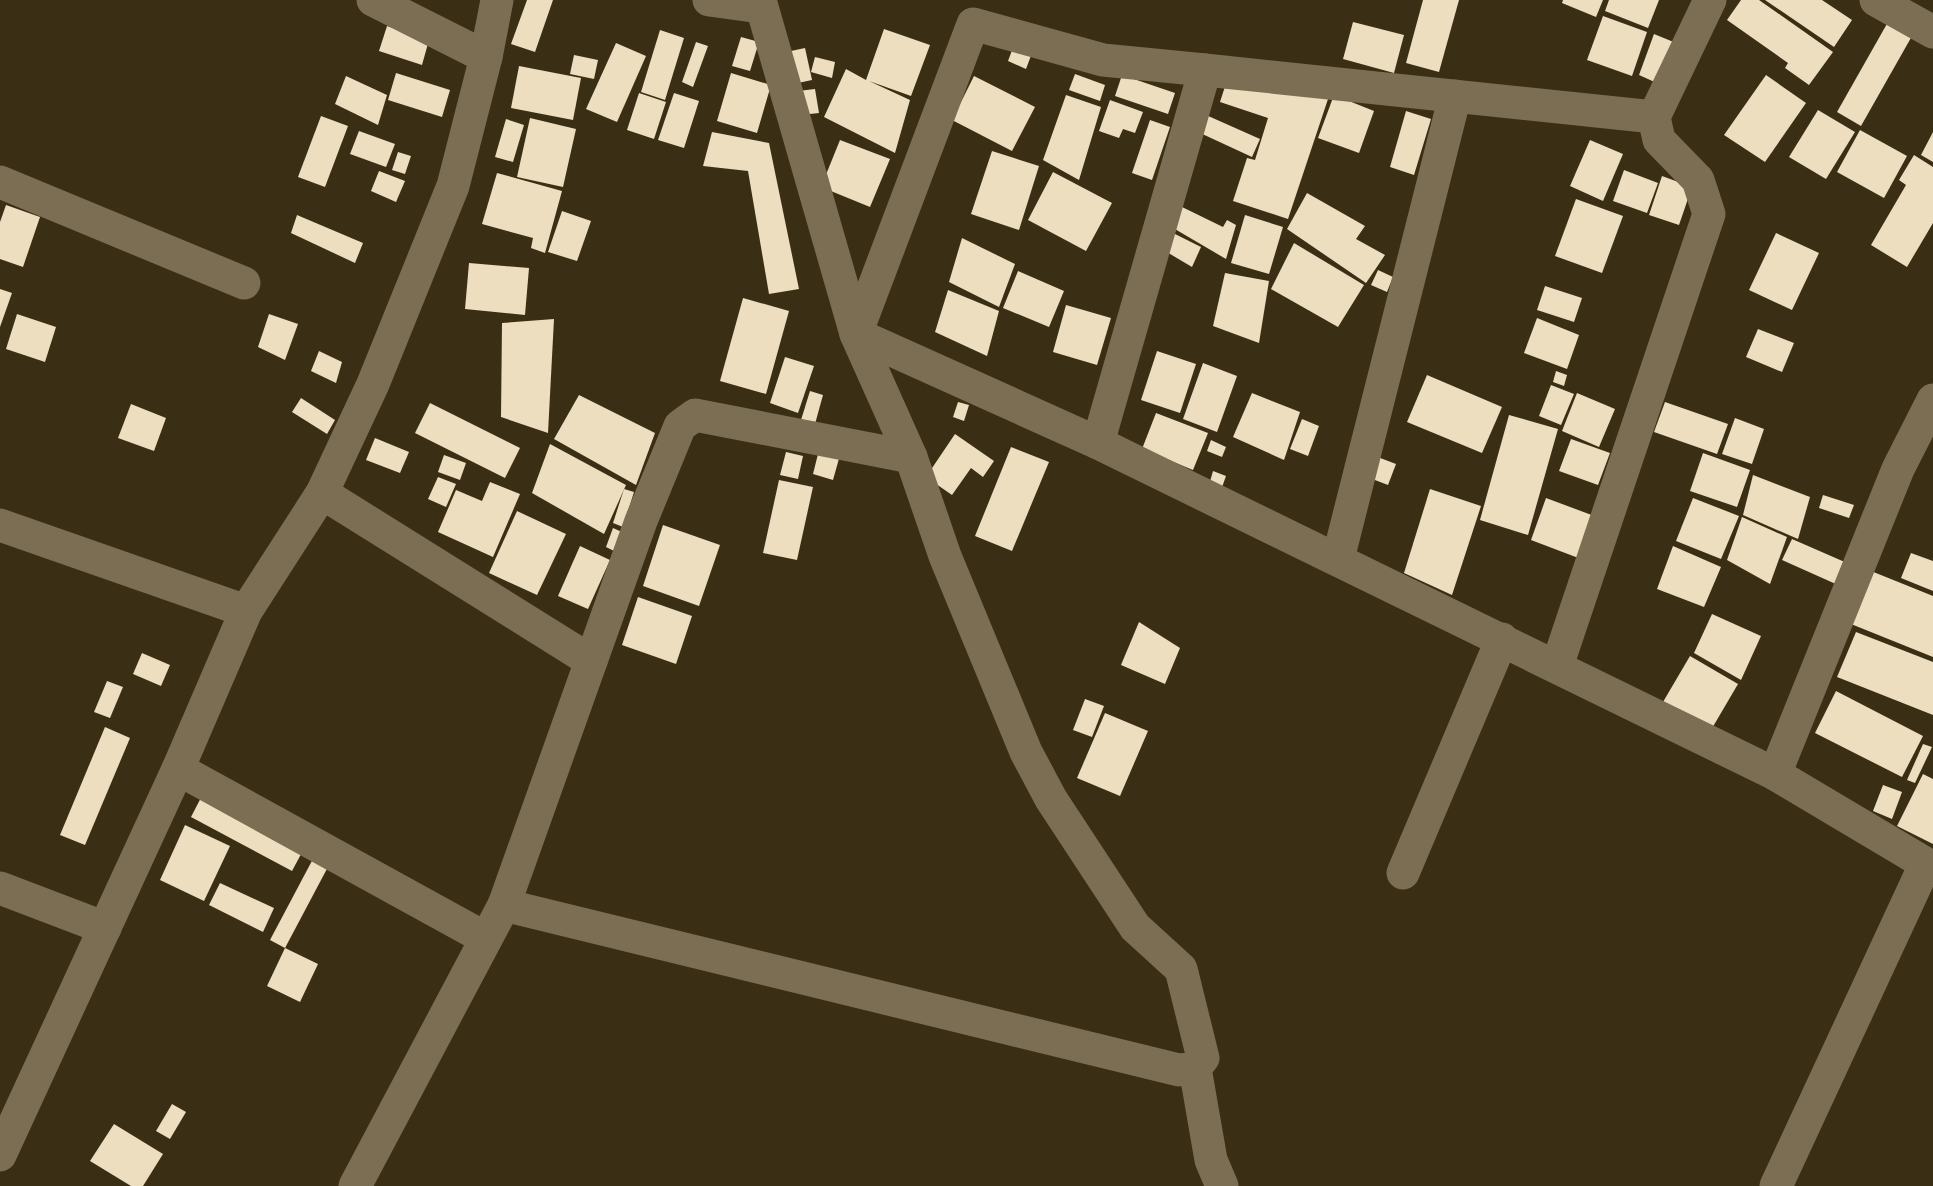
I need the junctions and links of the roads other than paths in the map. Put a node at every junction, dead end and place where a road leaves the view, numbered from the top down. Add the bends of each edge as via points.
1 (373, 0) edge
2 (497, 0) edge
3 (709, 0) edge
4 (1710, 0) edge
5 (1876, 0) edge
6 (760, 4) edge
7 (977, 12) edge
8 (1933, 32) edge
9 (486, 57) junction
10 (1205, 69) junction
11 (1455, 96) junction
12 (1654, 117) junction
13 (0, 182) edge
14 (244, 282) dead end
15 (856, 334) junction
16 (1933, 400) edge
17 (1098, 442) junction
18 (911, 457) junction
19 (322, 493) junction
20 (0, 525) edge
21 (1338, 559) junction
22 (246, 611) junction
23 (1502, 639) junction
24 (591, 661) junction
25 (1557, 666) junction
26 (178, 769) junction
27 (1775, 774) junction
28 (1929, 866) edge
29 (1403, 873) dead end
30 (0, 888) edge
31 (504, 905) junction
32 (105, 928) junction
33 (485, 938) junction
34 (1194, 1068) junction
35 (0, 1155) edge
36 (355, 1186) edge
37 (1222, 1186) edge
38 (1776, 1186) edge

1 - 9 street
2 - 9 street
3 - 6 street
4 - 12 street
5 - 8 street
6 - 15 street
7 - 10 street via 1102,60
7 - 15 street
9 - 19 street via 453,186 373,384
10 - 11 street
10 - 17 street
11 - 12 street
11 - 21 street
12 - 25 street via 1659,140 1698,180 1709,214
13 - 14 street
15 - 17 street
15 - 18 street
16 - 27 street via 1898,469
17 - 21 street
18 - 24 street via 695,415 680,426
18 - 34 street via 945,556 1026,752 1051,799 1135,927 1181,969 1203,1058
19 - 22 street
19 - 24 street
20 - 22 street
21 - 23 street
22 - 26 street
23 - 25 street
23 - 29 street
24 - 31 street
25 - 27 street
26 - 32 street
26 - 33 street
27 - 28 street
28 - 38 street
30 - 32 street
31 - 33 street
31 - 34 street via 1179,1070
32 - 35 street
33 - 36 street
34 - 37 street via 1211,1160

